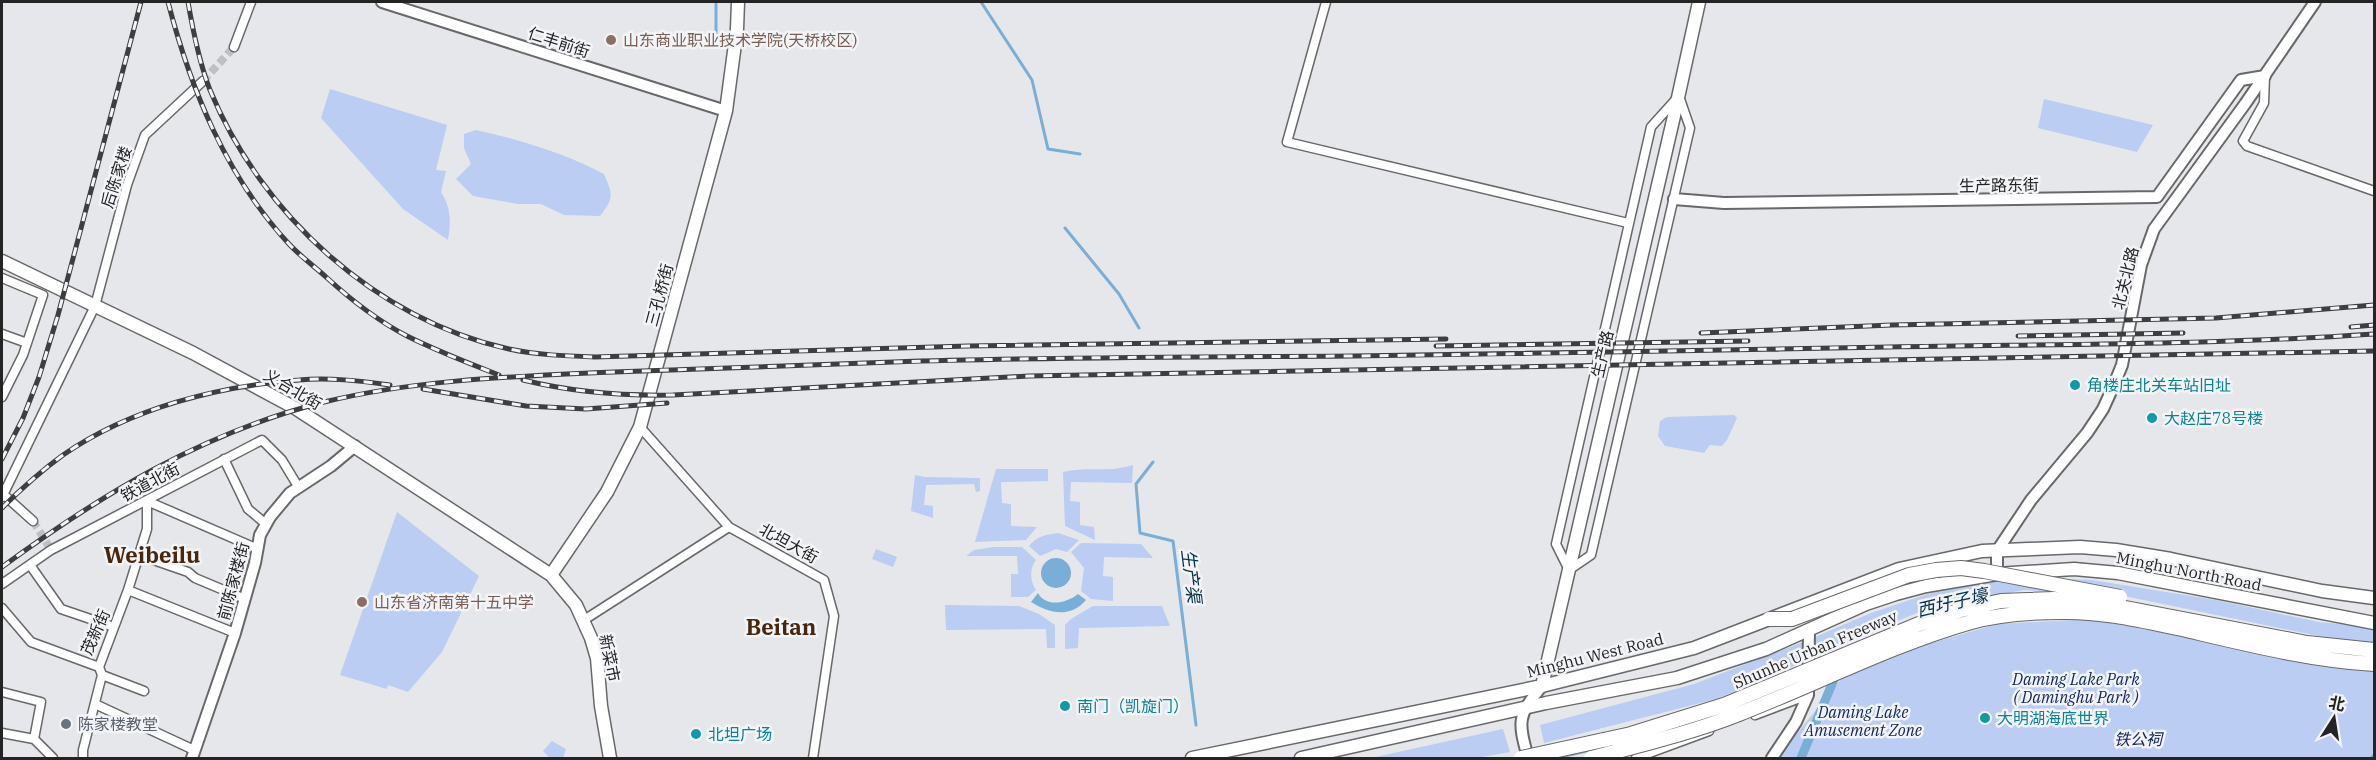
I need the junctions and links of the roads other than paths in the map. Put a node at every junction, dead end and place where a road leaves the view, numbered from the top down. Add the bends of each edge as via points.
1 (251, 2) edge
2 (382, 2) edge
3 (738, 2) edge
4 (1326, 2) edge
5 (1699, 2) edge
6 (2315, 2) edge
7 (234, 47) tunnel mouth
8 (2265, 75) junction
9 (203, 81) tunnel mouth
10 (1679, 96) junction
11 (726, 111) junction
12 (2374, 191) edge
13 (1674, 199) junction
14 (1628, 223) junction
15 (2, 261) edge
16 (2, 278) edge
17 (95, 306) junction
18 (2, 334) edge
19 (27, 343) junction
20 (6, 378) edge
21 (2, 397) edge
22 (640, 428) junction
23 (355, 446) junction
24 (224, 459) junction
25 (299, 488) junction
26 (2, 495) edge
27 (147, 501) junction
28 (33, 521) tunnel mouth
29 (266, 524) junction
30 (729, 527) junction
31 (258, 549) junction
32 (1997, 551) junction
33 (139, 555) junction
34 (30, 565) junction
35 (1569, 570) junction
36 (1996, 574) junction
37 (551, 575) junction
38 (2, 584) edge
39 (128, 590) junction
40 (2374, 598) edge
41 (245, 599) junction
42 (2, 608) edge
43 (1769, 619) junction
44 (584, 620) junction
45 (2374, 623) edge
46 (114, 627) junction
47 (1809, 630) junction
48 (235, 633) junction
49 (2342, 646) junction
50 (2374, 650) edge
51 (2374, 664) edge
52 (100, 671) junction
53 (1542, 686) junction
54 (144, 691) dead end
55 (2, 692) edge
56 (1808, 695) junction
57 (94, 704) junction
58 (1525, 707) junction
59 (2, 732) edge
60 (34, 739) junction
61 (193, 754) edge
62 (1206, 757) edge
63 (53, 759) edge
64 (83, 759) edge
65 (610, 759) edge
66 (813, 759) edge
67 (1192, 759) edge
68 (1301, 759) edge
69 (1521, 759) edge
70 (1528, 759) edge
71 (1591, 759) edge
72 (1636, 759) edge
73 (1772, 759) edge

1 - 7 street
2 - 11 street, 仁丰前街
3 - 11 main road, 三孔桥街
4 - 14 street via 1287,142
5 - 10 main road, 生产路
6 - 8 street, 北关北路
8 - 12 street via 2264,103 2242,141
8 - 13 street, 生产路东街 via 2241,80 2157,196 1736,203
8 - 32 street, 北关北路 via 2154,229 2141,265 2121,365 2103,410 2031,500
9 - 17 street, 后陈家楼 via 145,135 127,185
10 - 13 street via 1690,128
10 - 14 street via 1651,127
10 - 35 main road, 生产路
11 - 22 main road, 三孔桥街
13 - 35 street via 1591,555
14 - 35 street via 1556,544
15 - 17 main road, 义合北街
16 - 19 street via 43,295
17 - 23 main road, 义合北街 via 256,386
17 - 26 street, 后陈家楼
18 - 19 street
19 - 20 street
20 - 21 street
22 - 30 street, 北坦大街
22 - 37 main road, 三孔桥街 via 608,492
23 - 25 street, 前陈家楼街
23 - 37 main road, 义合北街
24 - 25 street, 铁道北街 via 262,440 282,460
24 - 27 street, 铁道北街
24 - 29 street via 248,508
25 - 29 street, 前陈家楼街 via 290,493
26 - 28 street
27 - 31 street
27 - 33 street, 茂新街 via 147,529
27 - 34 street, 铁道北街 via 51,550
29 - 31 street, 前陈家楼街
30 - 44 street
30 - 66 street, 北坦大街 via 824,580 834,616
31 - 41 street, 前陈家楼街
32 - 36 street
32 - 40 main road, Minghu North Road via 2080,547 2116,550
32 - 43 main road, Minghu West Road via 1899,568
33 - 39 street, 茂新街
33 - 41 street via 188,572
34 - 38 street, 铁道北街
34 - 46 street via 62,609
35 - 53 main road, 生产路
36 - 45 main road, Minghu North Road via 2074,569 2118,573
36 - 47 main road, Minghu West Road via 1896,594
37 - 44 main road, 新菜市
39 - 46 street, 茂新街
39 - 48 street
41 - 48 street, 前陈家楼街
42 - 52 street, 茂新街 via 31,642
43 - 49 highway, bridge via 1792,619 1909,575 1961,568 2150,603
43 - 53 main road, Minghu West Road via 1694,648
44 - 65 main road, 新菜市 via 597,658
46 - 52 street, 茂新街
47 - 56 street, bridge
47 - 58 main road, Minghu West Road via 1766,649 1677,678
48 - 61 street, 前陈家楼街
49 - 50 highway, Shunhe Urban Freeway, bridge
49 - 69 highway, Shunhe Urban Freeway, bridge via 2307,643 2105,604 2054,599 2001,601 1919,624 1724,705 1631,734
51 - 71 highway, Shunhe Urban Freeway, bridge via 2319,658 2141,620 2088,613 2002,616 1921,638 1736,715
52 - 54 street
52 - 57 street
53 - 58 street, 生产路
53 - 62 main road, Minghu West Road
55 - 60 street via 41,702
56 - 72 street
56 - 73 street
57 - 61 street
57 - 64 street
58 - 68 main road, Minghu West Road
58 - 70 street via 1521,724
59 - 60 street
60 - 63 street
62 - 67 main road, Minghu West Road

